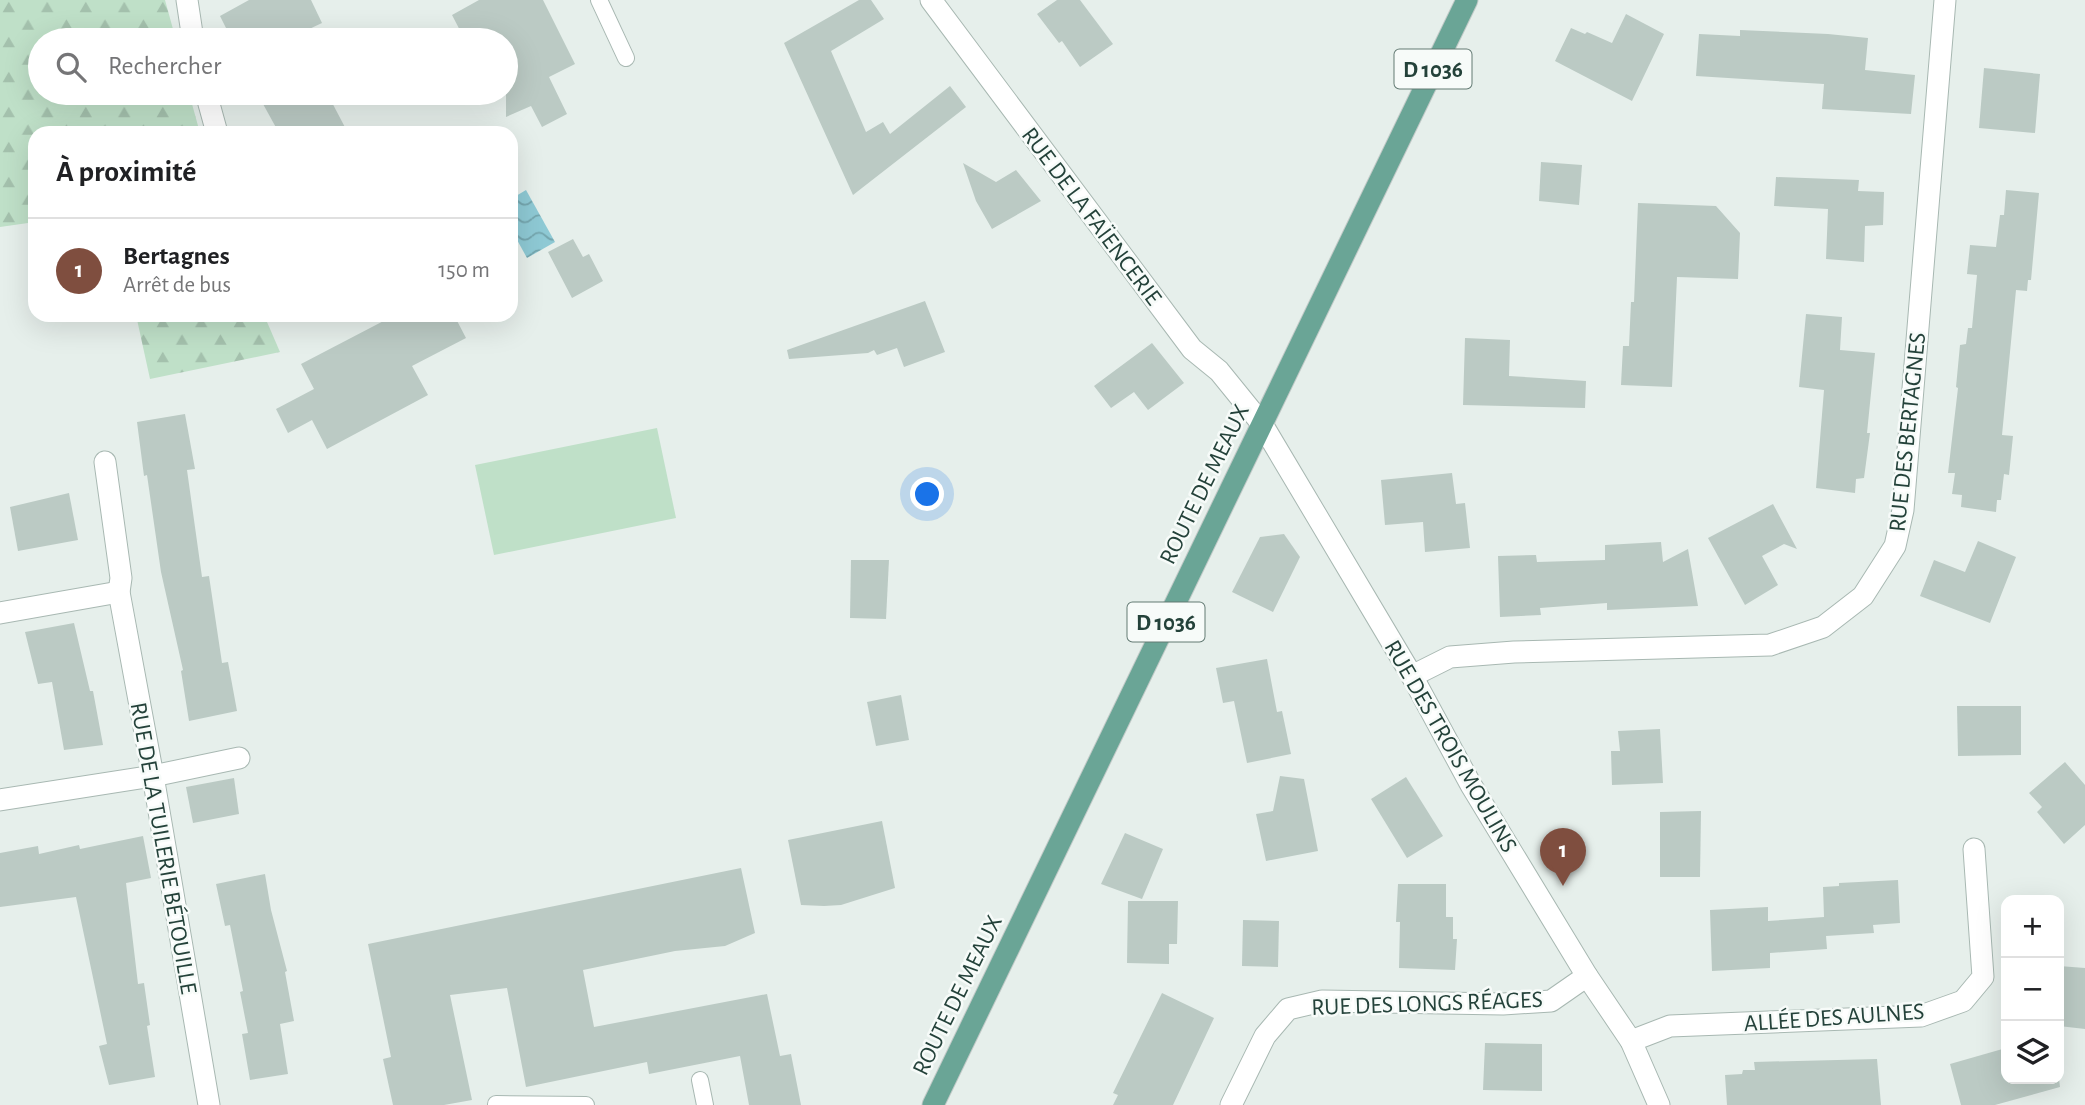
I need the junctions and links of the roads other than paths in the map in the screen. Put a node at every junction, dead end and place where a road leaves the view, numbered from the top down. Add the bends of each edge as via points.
1 (187, 0) edge
2 (599, 0) edge
3 (931, 0) edge
4 (1467, 0) edge
5 (1945, 0) edge
6 (191, 28) edge
7 (626, 58) dead end
8 (209, 105) edge
9 (215, 126) edge
10 (1262, 424) junction
11 (105, 462) dead end
12 (119, 592) junction
13 (0, 613) edge
14 (1412, 676) junction
15 (239, 758) dead end
16 (153, 776) junction
17 (0, 800) edge
18 (1974, 849) dead end
19 (1587, 976) junction
20 (1631, 1041) junction
21 (700, 1080) dead end
22 (495, 1104) edge
23 (209, 1105) edge
24 (586, 1105) edge
25 (705, 1105) edge
26 (933, 1105) edge
27 (1231, 1105) edge
28 (1660, 1105) edge

1 - 6 street
2 - 7 lane
3 - 10 street, RUE DE LA FAÏENCERIE via 1192,349 1219,371
4 - 10 main road, ROUTE DE MEAUX / D 1036
5 - 14 street, RUE DES BERTAGNES via 1903,510 1895,546 1863,596 1823,627 1770,645 1450,657
8 - 9 street
10 - 14 street, RUE DES TROIS MOULINS
10 - 26 main road, ROUTE DE MEAUX / D 1036
11 - 12 street, RUE DE LA TUILERIE BÉTOUILLE
12 - 13 street
12 - 16 street, RUE DE LA TUILERIE BÉTOUILLE
14 - 19 street, RUE DES TROIS MOULINS via 1471,785
15 - 16 street
16 - 17 street
16 - 23 street, RUE DE LA TUILERIE BÉTOUILLE
18 - 20 street, ALLÉE DES AULNES via 1983,977 1963,1001 1921,1016 1670,1026
19 - 20 street, RUE DES TROIS MOULINS
19 - 27 street, RUE DES LONGS RÉAGES via 1551,1001 1322,1001 1288,1009 1265,1036
20 - 28 street, RUE DES TROIS MOULINS
21 - 25 lane
22 - 24 lane

